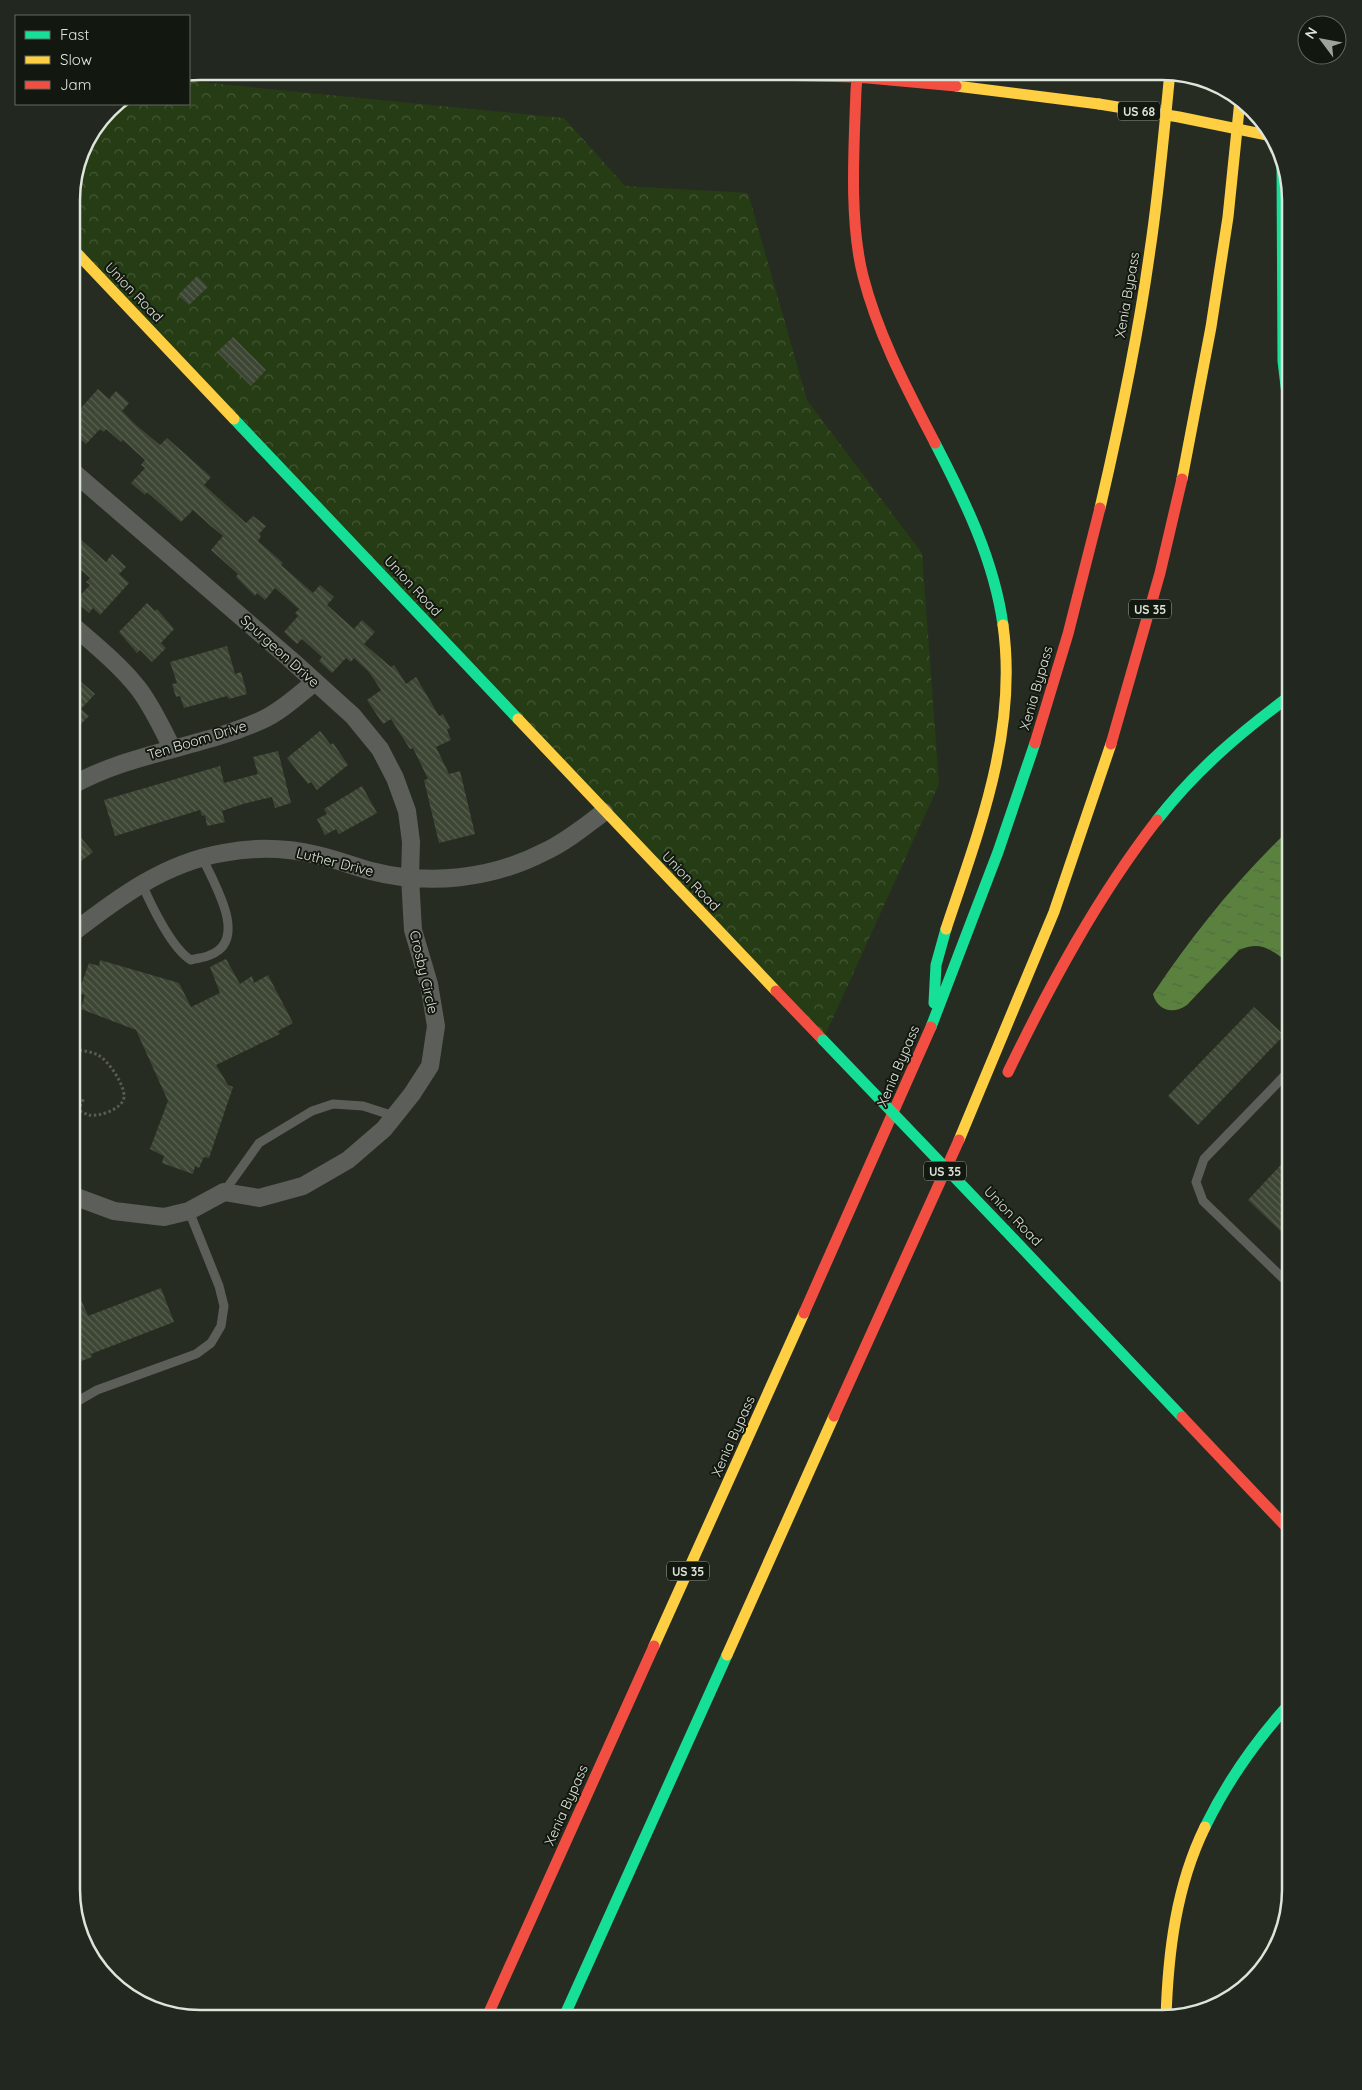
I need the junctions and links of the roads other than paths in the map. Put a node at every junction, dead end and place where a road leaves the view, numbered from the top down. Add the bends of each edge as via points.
1 (858, 80) edge
2 (913, 80) edge
3 (1169, 80) edge
4 (1239, 108) edge
5 (1263, 134) edge
6 (80, 256) edge
7 (80, 477) edge
8 (80, 631) edge
9 (314, 682) junction
10 (1282, 701) edge
11 (172, 748) junction
12 (80, 782) edge
13 (604, 812) junction
14 (202, 857) junction
15 (410, 877) junction
16 (142, 884) junction
17 (80, 927) edge
18 (932, 1025) junction
19 (1282, 1077) edge
20 (978, 1097) junction
21 (394, 1116) junction
22 (224, 1192) junction
23 (80, 1198) edge
24 (189, 1211) junction
25 (1282, 1277) edge
26 (80, 1399) edge
27 (1282, 1522) edge
28 (1282, 1711) edge
29 (490, 2010) edge
30 (567, 2010) edge
31 (1166, 2010) edge

1 - 18 main road via 854,125 856,222 864,277 895,362 973,517 994,577 1005,638 1006,698 995,772 981,826 936,961
2 - 5 main road, US 68, bridge via 1099,104
3 - 18 main road, Xenia Bypass / US 35 via 1147,266 1111,458 1080,590 1002,844
4 - 20 main road, US 35 via 1228,217 1211,327 1160,573 1105,766 1054,912
6 - 13 main road, Union Road
7 - 9 street, Spurgeon Drive
8 - 11 street via 138,688
9 - 11 street, Ten Boom Drive via 262,720
9 - 15 street, Spurgeon Drive via 354,716 380,749 395,778 410,830
10 - 20 main road via 1204,765 1162,813 1136,847 1061,970 1008,1072
11 - 12 street, Ten Boom Drive via 110,767
13 - 15 street, Luther Drive via 567,840 498,870 448,878
13 - 27 main road, Union Road, bridge
14 - 15 street, Luther Drive via 247,850 293,851
14 - 16 street, Luther Drive via 177,865
14 - 16 lane via 228,916 230,934 211,955 191,960 182,954
15 - 21 street, Crosby Circle via 413,930 429,984 436,1026 430,1066
16 - 17 street, Luther Drive
18 - 29 main road, Xenia Bypass / US 35
19 - 25 lane via 1204,1159 1196,1182 1204,1201
20 - 30 main road, US 35
21 - 22 street, Crosby Circle via 348,1160 303,1186 259,1198
21 - 22 lane via 363,1106 334,1104 312,1110 259,1143
22 - 24 street
23 - 24 street via 114,1211 164,1217
24 - 26 lane via 219,1286 224,1306 222,1326 211,1343 196,1354
28 - 31 main road via 1238,1766 1208,1818 1187,1872 1175,1920

